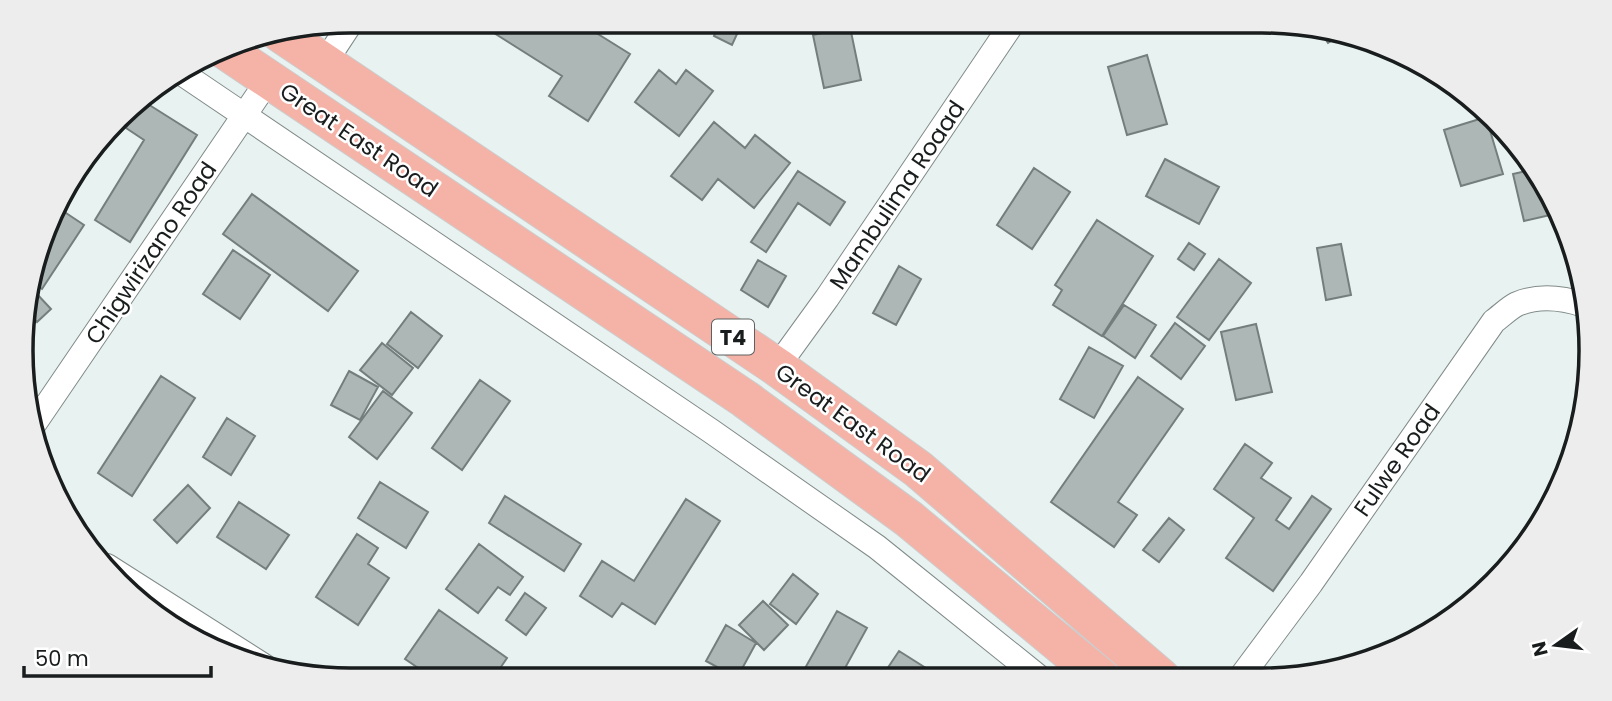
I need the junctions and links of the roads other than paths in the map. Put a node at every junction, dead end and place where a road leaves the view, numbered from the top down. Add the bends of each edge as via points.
1 (344, 33) edge
2 (1006, 33) edge
3 (289, 39) edge
4 (233, 55) edge
5 (325, 62) junction
6 (189, 78) edge
7 (269, 79) junction
8 (244, 116) junction
9 (1575, 301) edge
10 (777, 367) junction
11 (40, 416) edge
12 (136, 585) edge
13 (230, 644) edge
14 (1028, 668) edge
15 (1089, 668) edge
16 (1149, 668) edge
17 (1248, 668) edge

1 - 5 street
2 - 10 street, Mambulima Roaad
3 - 5 main road, Great East Road / T4
4 - 7 main road, Great East Road / T4
5 - 10 main road, Great East Road / T4
6 - 8 street
7 - 8 street, Chigwirizano Road
7 - 15 main road, Great East Road / T4 via 745,399 909,519
8 - 11 street, Chigwirizano Road
8 - 14 street via 877,547
9 - 17 street, Fulwe Road via 1547,297 1517,304 1494,321
10 - 16 main road, Great East Road / T4 via 918,469
12 - 13 street

